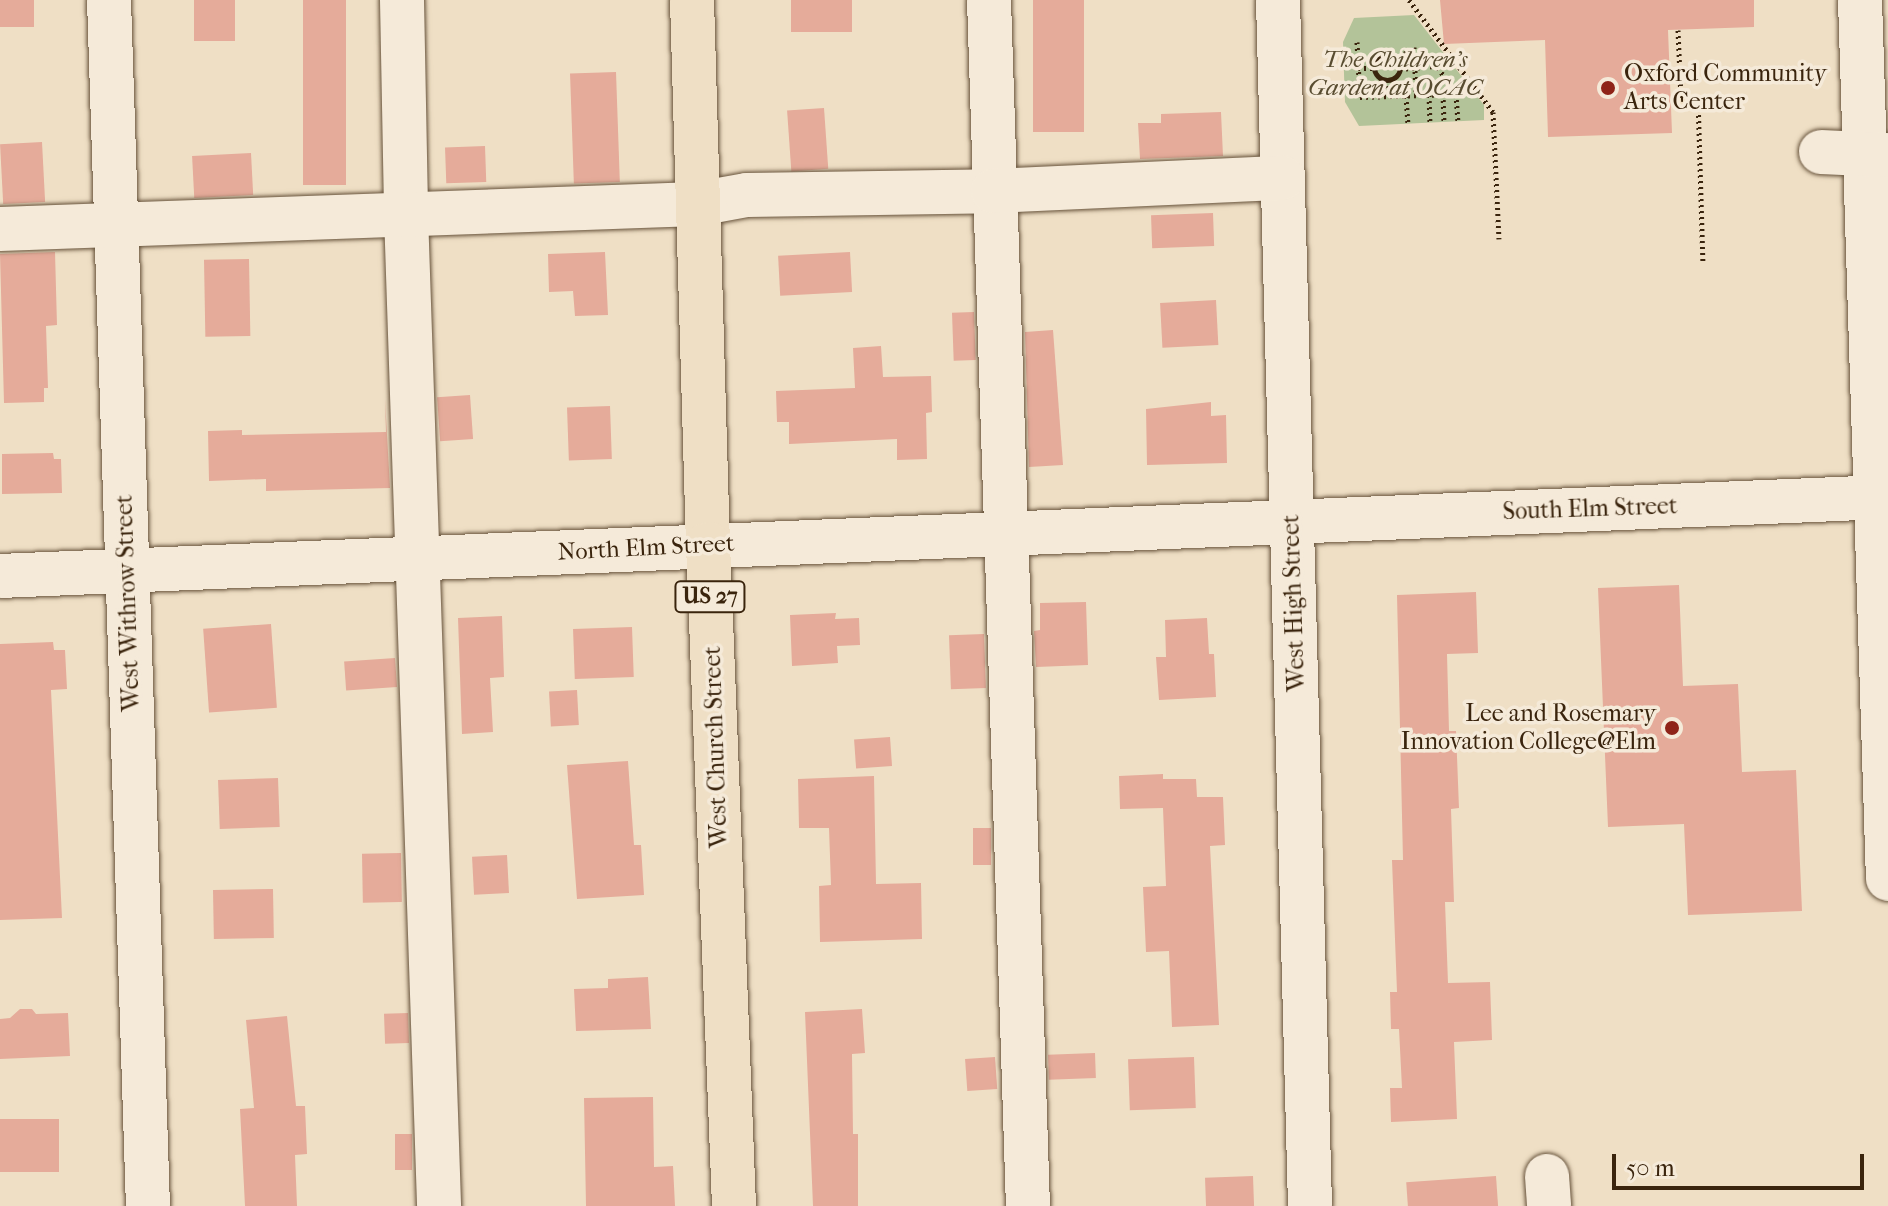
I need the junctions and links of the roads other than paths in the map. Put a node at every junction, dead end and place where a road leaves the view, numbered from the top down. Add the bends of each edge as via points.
1 (109, 0) edge
2 (402, 0) edge
3 (692, 0) edge
4 (989, 0) edge
5 (1278, 0) edge
6 (1860, 0) edge
7 (1821, 152) dead end
8 (1877, 155) edge
9 (1283, 178) junction
10 (993, 191) junction
11 (697, 204) junction
12 (406, 214) junction
13 (116, 224) junction
14 (0, 229) edge
15 (1882, 498) edge
16 (1291, 522) junction
17 (1007, 532) junction
18 (708, 544) junction
19 (418, 559) junction
20 (127, 570) junction
21 (0, 576) edge
22 (1887, 790) edge
23 (1888, 879) edge
24 (148, 1206) edge
25 (439, 1206) edge
26 (734, 1206) edge
27 (1028, 1206) edge
28 (1310, 1206) edge

1 - 13 street, West Withrow Street
2 - 12 street
3 - 11 highway, West Church Street / US 27
4 - 10 street
5 - 9 street, West High Street
6 - 8 street
7 - 8 street
8 - 15 street
9 - 10 street
9 - 16 street, West High Street
10 - 11 street via 747,195
10 - 17 street
11 - 12 street
11 - 18 highway, West Church Street / US 27
12 - 13 street
12 - 19 street
13 - 14 street
13 - 20 street, West Withrow Street
15 - 16 street, South Elm Street
15 - 22 street
16 - 17 street, North Elm Street
16 - 28 street, West High Street
17 - 18 street, North Elm Street
17 - 27 street
18 - 19 street, North Elm Street
18 - 26 highway, West Church Street / US 27
19 - 20 street, North Elm Street
19 - 25 street
20 - 21 street, North Elm Street
20 - 24 street, West Withrow Street
22 - 23 street

